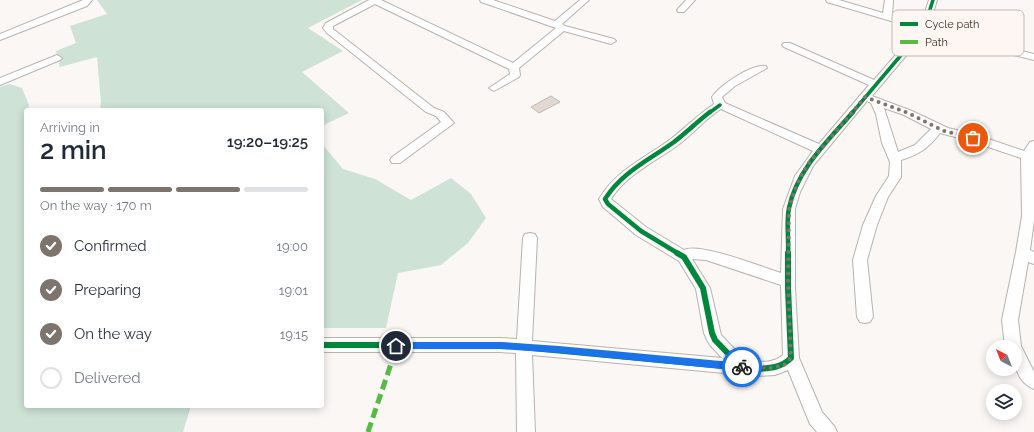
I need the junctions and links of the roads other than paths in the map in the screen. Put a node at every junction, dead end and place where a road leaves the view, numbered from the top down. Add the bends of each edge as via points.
1 (88, 0) edge
2 (375, 0) edge
3 (484, 0) edge
4 (585, 0) edge
5 (691, 0) edge
6 (830, 0) edge
7 (889, 0) edge
8 (933, 0) edge
9 (681, 10) dead end
10 (930, 10) edge
11 (887, 17) junction
12 (892, 18) edge
13 (559, 26) junction
14 (0, 37) edge
15 (611, 41) dead end
16 (787, 45) dead end
17 (1024, 55) edge
18 (901, 56) edge
19 (1034, 57) edge
20 (57, 58) dead end
21 (514, 67) junction
22 (762, 68) dead end
23 (0, 82) edge
24 (875, 84) junction
25 (494, 88) dead end
26 (870, 98) junction
27 (720, 105) junction
28 (938, 128) junction
29 (820, 149) junction
30 (1032, 153) edge
31 (894, 157) junction
32 (396, 160) dead end
33 (530, 238) dead end
34 (1028, 256) edge
35 (684, 257) junction
36 (788, 281) junction
37 (865, 317) dead end
38 (1011, 340) edge
39 (324, 345) edge
40 (524, 347) junction
41 (791, 358) junction
42 (1022, 366) edge
43 (741, 367) junction
44 (1034, 381) edge
45 (526, 432) edge
46 (828, 432) edge

1 - 14 street via 84,4
2 - 21 street
2 - 32 street via 329,25 328,28 430,110 440,114 448,123
3 - 13 street
4 - 13 street
5 - 9 street
6 - 11 street
7 - 11 street
8 - 10 street
11 - 12 street
13 - 15 street
13 - 21 street
16 - 24 street
17 - 19 street
18 - 24 street
20 - 23 street
21 - 25 street via 514,76
22 - 27 street via 723,89 717,97
24 - 26 street
26 - 28 street
26 - 29 street
26 - 31 street via 881,114
27 - 29 street
27 - 35 street via 674,142 632,169 610,189 605,199 641,231
28 - 30 street
28 - 31 street via 920,149 910,155
29 - 36 street via 801,176 789,209
30 - 34 street
31 - 37 street via 895,177 882,196 860,260
33 - 40 street
34 - 38 street via 1010,320
35 - 36 street via 690,254 706,255
35 - 43 street via 703,288 715,340
36 - 41 street
39 - 40 street
40 - 43 street
40 - 45 street
41 - 43 street via 784,365 772,368
41 - 46 street via 816,418
42 - 44 street via 1027,376

